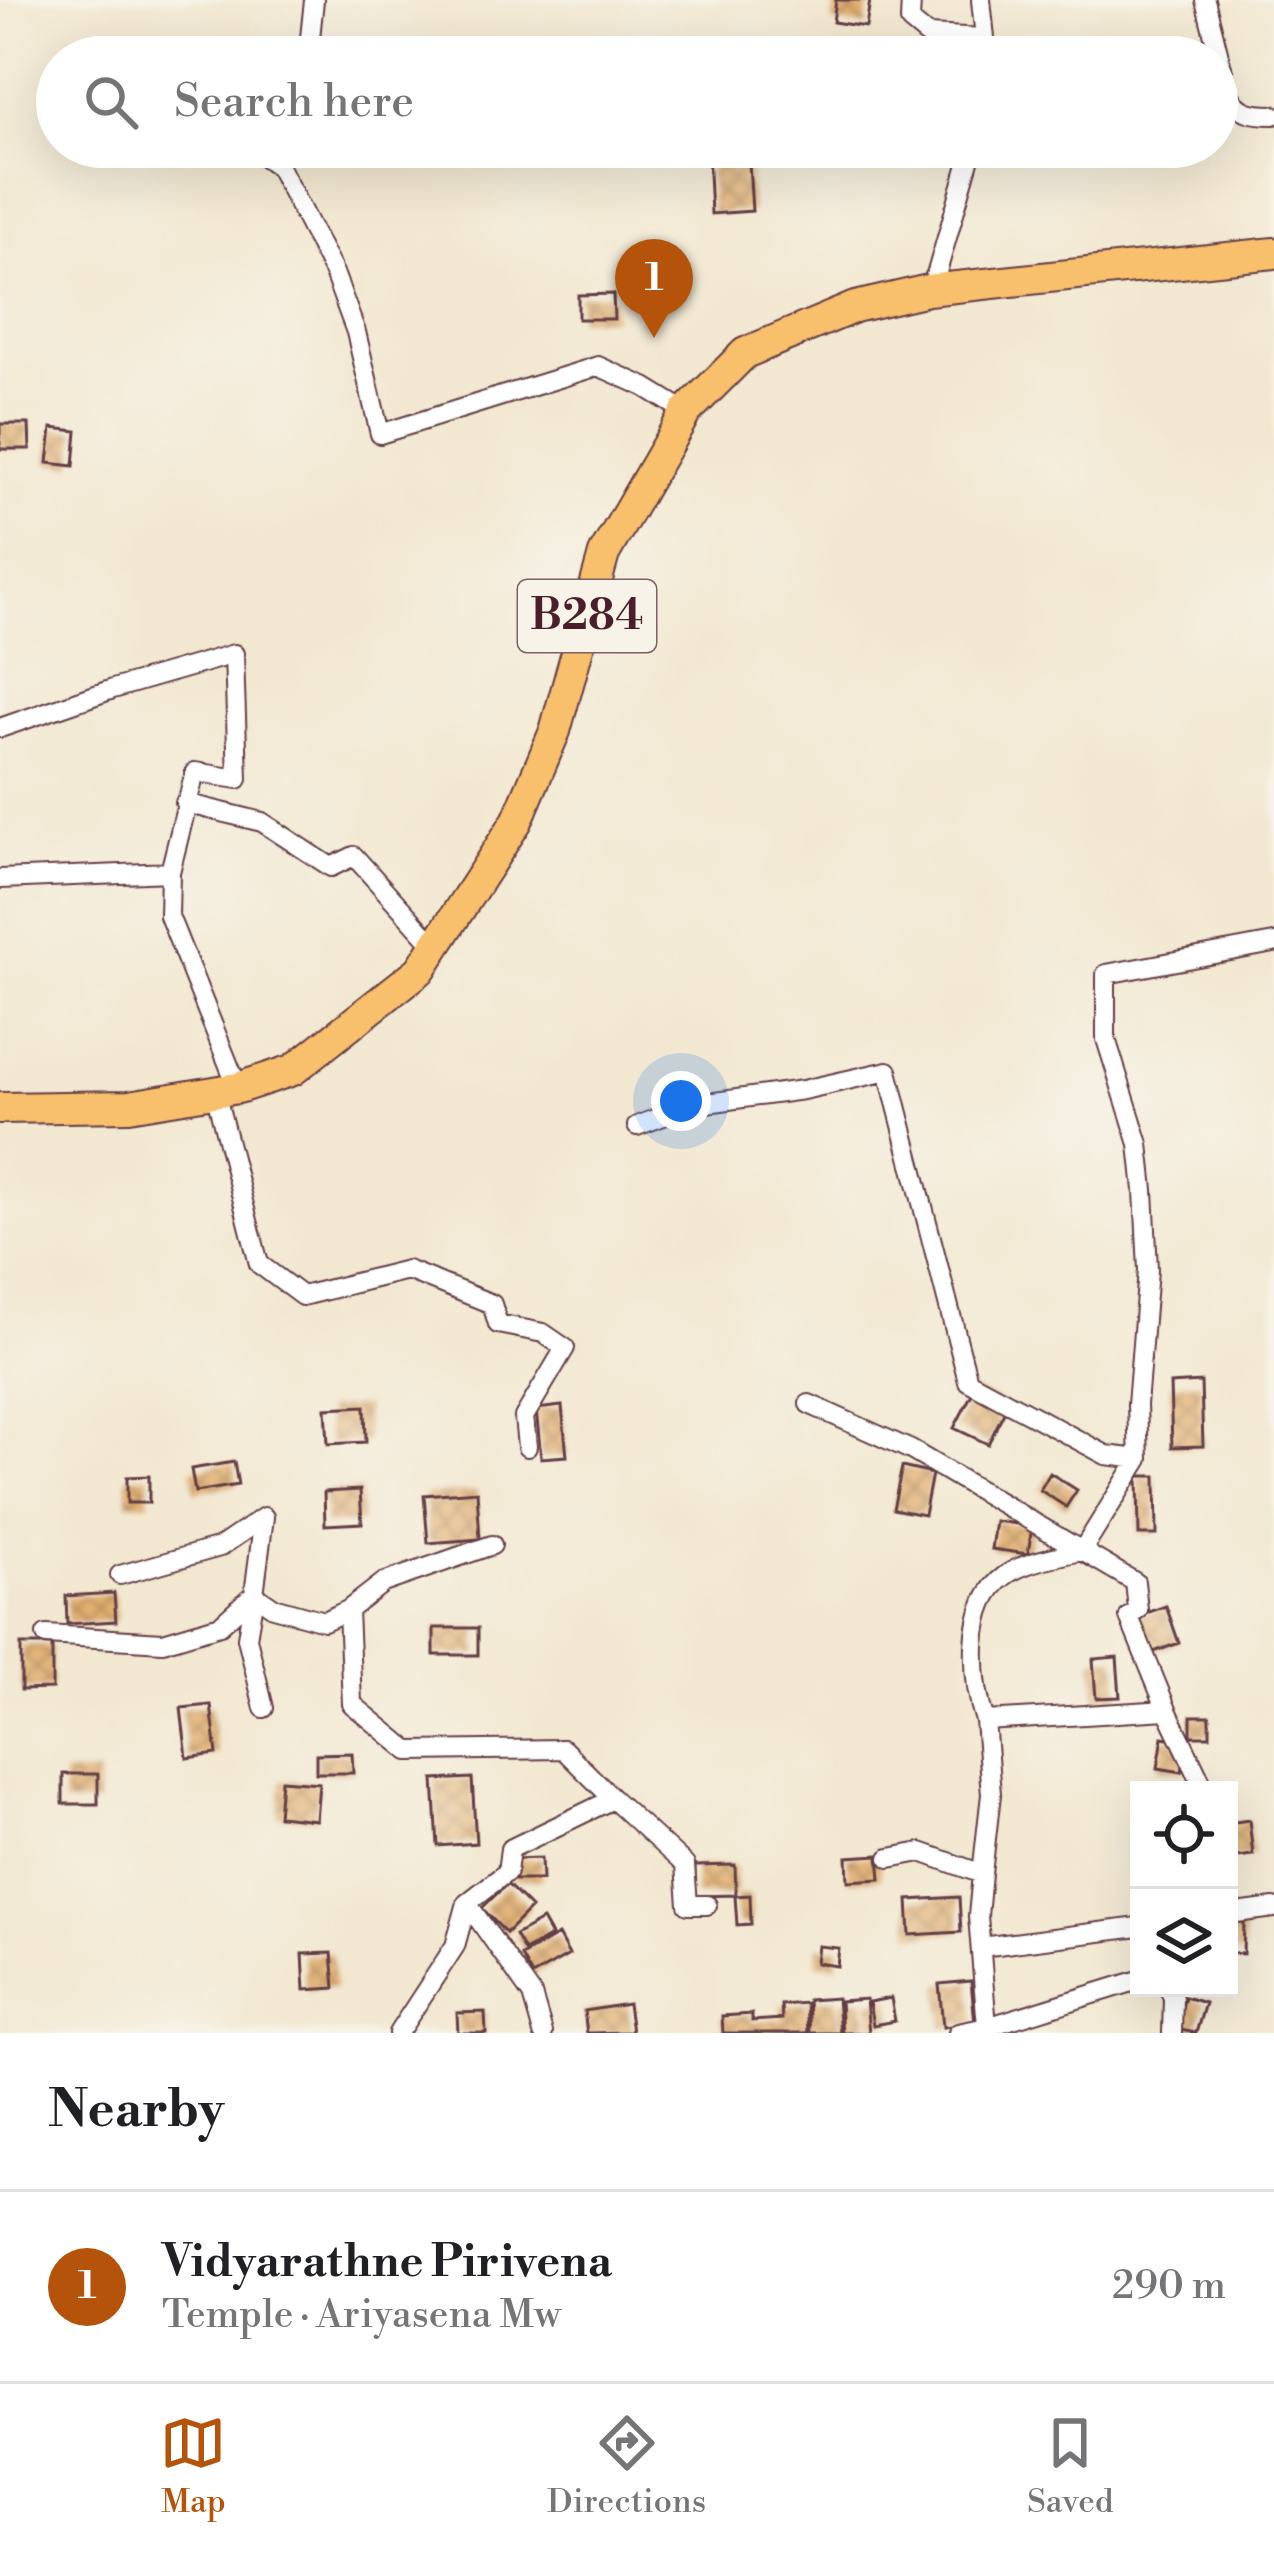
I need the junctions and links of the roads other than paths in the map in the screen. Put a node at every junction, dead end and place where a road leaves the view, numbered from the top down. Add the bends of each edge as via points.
1 (314, 0) edge
2 (911, 0) edge
3 (981, 0) edge
4 (1205, 0) edge
5 (310, 36) edge
6 (935, 36) edge
7 (984, 36) edge
8 (1215, 36) edge
9 (1238, 107) edge
10 (1274, 115) edge
11 (280, 168) edge
12 (968, 168) edge
13 (1274, 253) edge
14 (928, 290) junction
15 (686, 412) junction
16 (0, 728) edge
17 (185, 802) junction
18 (170, 872) junction
19 (0, 879) edge
20 (1274, 943) edge
21 (436, 946) junction
22 (226, 1090) junction
23 (0, 1108) edge
24 (637, 1126) dead end
25 (809, 1404) dead end
26 (527, 1447) dead end
27 (1139, 1459) junction
28 (492, 1545) dead end
29 (1082, 1551) junction
30 (120, 1575) dead end
31 (254, 1594) junction
32 (348, 1610) junction
33 (46, 1635) dead end
34 (264, 1708) dead end
35 (1168, 1709) junction
36 (985, 1721) junction
37 (1201, 1781) edge
38 (613, 1799) junction
39 (890, 1858) dead end
40 (982, 1874) junction
41 (467, 1903) junction
42 (707, 1905) dead end
43 (1274, 1908) edge
44 (1238, 1913) edge
45 (1130, 1928) edge
46 (981, 1947) junction
47 (1130, 1983) edge
48 (1173, 1997) edge
49 (988, 2030) edge
50 (398, 2033) edge
51 (543, 2033) edge
52 (958, 2033) edge
53 (1172, 2033) edge

1 - 5 street
2 - 6 street via 910,21
3 - 7 street
4 - 8 street
9 - 10 street
11 - 15 street via 334,273 380,434 598,366
12 - 14 street
13 - 14 main road, B284
14 - 15 main road, B284 via 855,307 745,353
15 - 21 main road, B284 via 604,554 555,731 517,821
16 - 17 street via 234,654 238,778 195,772
17 - 18 street
17 - 21 street via 262,822 331,866 354,856
18 - 19 street
18 - 22 street via 169,916
20 - 27 street via 1106,974 1106,1040 1139,1144 1144,1190
21 - 22 main road, B284 via 420,970 293,1070
22 - 23 main road, B284 via 129,1106
22 - 26 street via 259,1264 287,1286 302,1296 407,1270 492,1304 498,1324 543,1333 566,1348 524,1417
24 - 27 street via 692,1105 888,1071 968,1382 1106,1455
25 - 29 street via 911,1450
27 - 29 street
28 - 32 street via 383,1583
29 - 35 street via 1135,1582 1138,1610 1129,1617
29 - 36 street via 1017,1568 989,1587 976,1620
30 - 31 street via 220,1547 265,1517
31 - 32 street via 324,1621
31 - 33 street via 220,1625 163,1642
31 - 34 street via 247,1638
32 - 38 street via 352,1704 409,1751 563,1748
35 - 36 street
35 - 37 street
36 - 40 street via 992,1794
38 - 41 street via 510,1849 507,1872
38 - 42 street via 685,1865 688,1905
39 - 40 street via 921,1852
40 - 46 street
41 - 50 street via 454,1946
41 - 51 street via 532,1995
43 - 44 street
45 - 46 street
46 - 49 street
47 - 49 street
48 - 53 street
49 - 52 street

